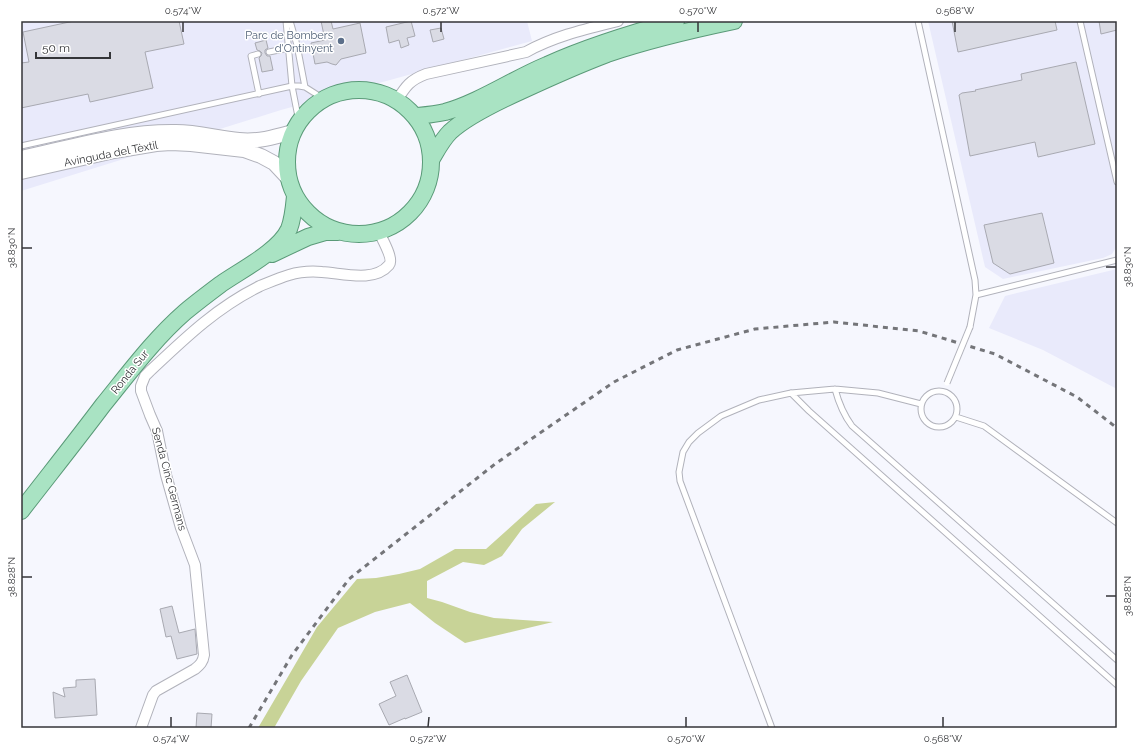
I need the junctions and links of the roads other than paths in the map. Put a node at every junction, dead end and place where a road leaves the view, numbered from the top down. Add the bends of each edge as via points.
1 (286, 21) edge
2 (290, 21) edge
3 (618, 21) edge
4 (676, 21) edge
5 (734, 21) edge
6 (918, 21) edge
7 (1080, 21) edge
8 (289, 48) junction
9 (269, 52) dead end
10 (258, 54) dead end
11 (292, 86) junction
12 (305, 87) junction
13 (259, 94) junction
14 (324, 99) junction
15 (397, 100) junction
16 (418, 116) junction
17 (296, 127) junction
18 (21, 146) edge
19 (21, 158) edge
20 (431, 160) junction
21 (21, 172) edge
22 (288, 178) junction
23 (1117, 182) edge
24 (295, 196) junction
25 (339, 232) junction
26 (379, 232) junction
27 (263, 257) junction
28 (1117, 260) edge
29 (976, 295) junction
30 (835, 389) junction
31 (944, 392) junction
32 (791, 393) junction
33 (921, 404) junction
34 (956, 417) junction
35 (21, 511) edge
36 (1117, 523) edge
37 (1117, 660) edge
38 (1117, 685) edge
39 (141, 728) edge
40 (772, 728) edge

1 - 8 lane
2 - 12 lane
3 - 15 street via 558,37 526,52 417,77 409,83
4 - 16 main road via 610,40 545,65 445,112
5 - 20 main road via 638,44 558,73 509,96 456,128 440,145
6 - 29 lane via 974,272
7 - 23 lane
8 - 9 lane
8 - 11 lane
10 - 13 lane via 251,56
11 - 12 lane
11 - 13 lane
11 - 17 lane
12 - 14 lane
13 - 18 lane
14 - 15 main road via 342,92 371,90
14 - 17 main road via 310,109
15 - 16 main road
16 - 20 main road via 427,135
17 - 19 street, Avinguda del Tèxtil via 269,139 256,140 177,132 144,134
17 - 22 main road via 287,155
20 - 26 main road via 430,179 423,197 412,212 397,224
21 - 22 street, Avinguda del Tèxtil via 114,151 171,143 244,150 274,163
22 - 24 main road
24 - 25 main road via 306,212 321,224
24 - 27 main road, Ronda Sur via 289,229
25 - 26 main road via 359,235
25 - 27 main road, Ronda Sur via 325,232 308,237
26 - 39 street, Senda Cinc Germans via 391,261 381,271 364,276 299,273 269,282 229,303 210,317 145,376 141,391 157,431 181,528 195,564 204,656 195,669 156,691
27 - 35 main road, Ronda Sur via 206,295 164,331
28 - 29 lane
29 - 31 lane, bridge via 970,327
30 - 32 lane
30 - 33 lane via 878,393
30 - 37 lane via 843,414 852,426
31 - 33 lane via 928,394
31 - 34 lane via 954,399 957,405
32 - 38 lane
32 - 40 lane via 759,400 721,416 689,442 683,452 679,472 680,481
33 - 34 lane via 921,416 929,425 941,428
34 - 36 lane via 984,426

